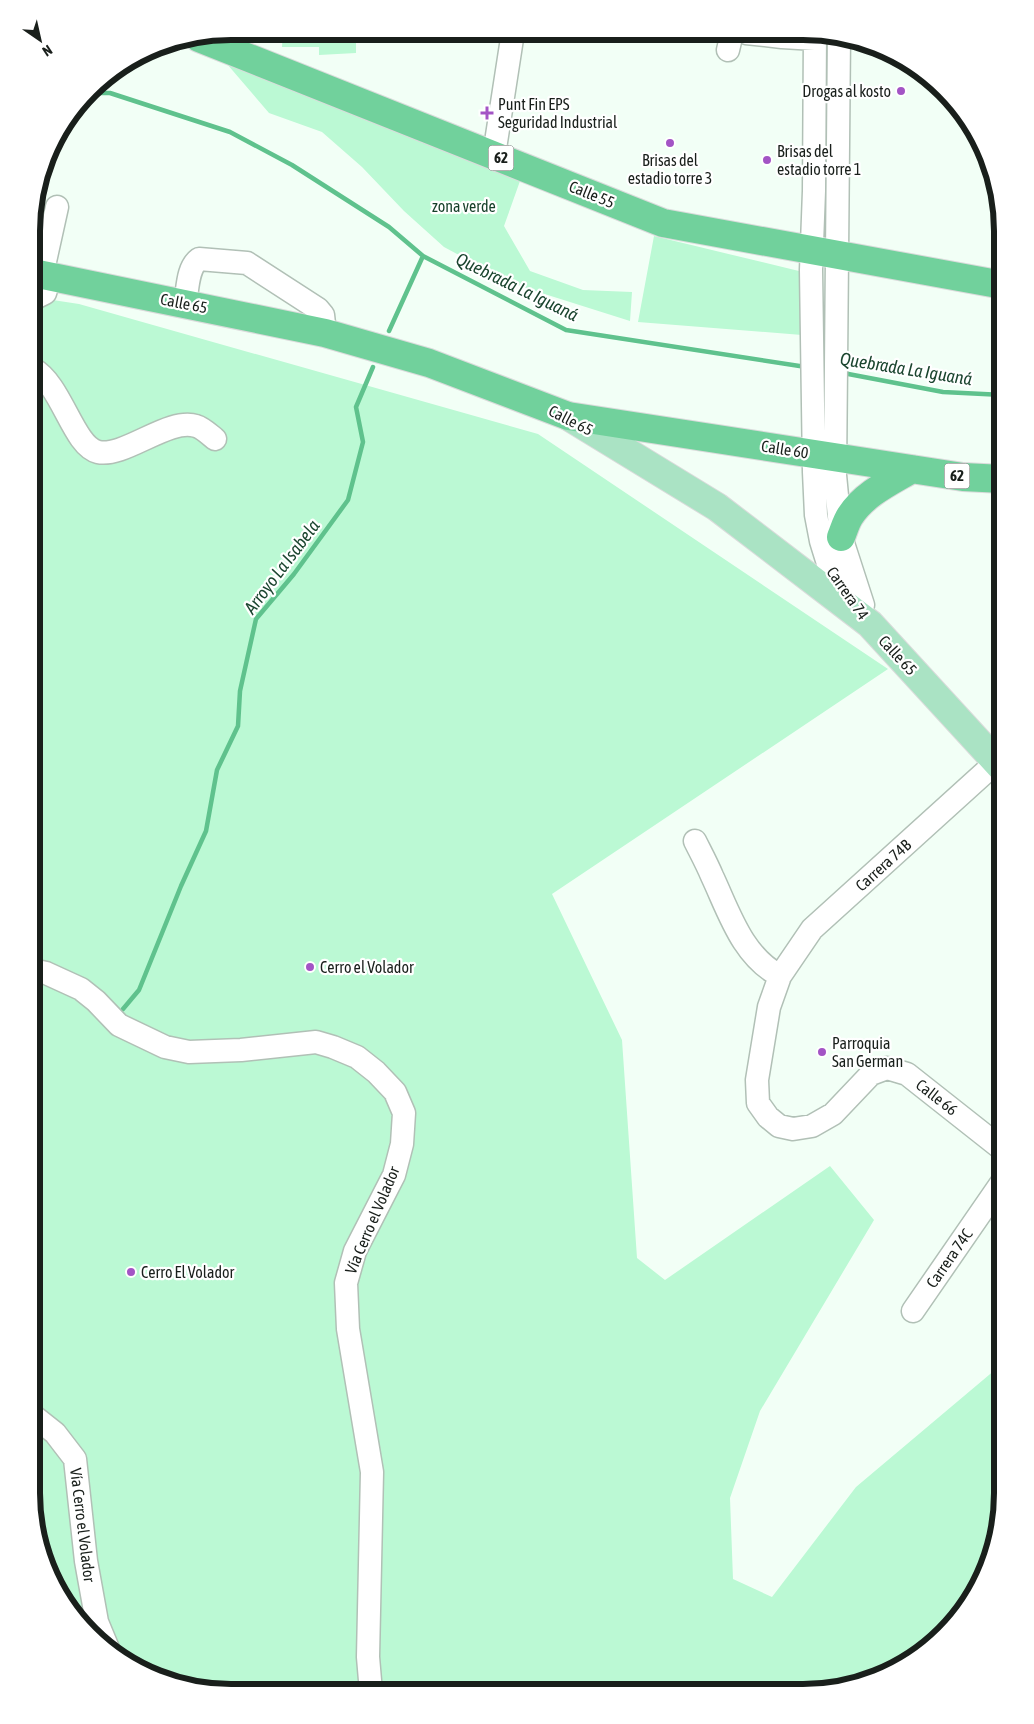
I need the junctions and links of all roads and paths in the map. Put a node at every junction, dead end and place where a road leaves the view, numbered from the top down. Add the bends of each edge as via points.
1 (512, 40) edge
2 (814, 40) edge
3 (210, 41) edge
4 (838, 44) edge
5 (494, 155) junction
6 (57, 207) dead end
7 (824, 253) junction
8 (40, 281) edge
9 (994, 284) edge
10 (186, 303) junction
11 (325, 333) junction
12 (40, 373) edge
13 (568, 416) junction
14 (824, 425) junction
15 (215, 439) dead end
16 (824, 455) junction
17 (912, 469) junction
18 (994, 479) edge
19 (841, 537) junction
20 (870, 624) junction
21 (994, 756) edge
22 (994, 767) edge
23 (695, 842) dead end
24 (40, 972) edge
25 (780, 976) junction
26 (768, 1117) joint
27 (994, 1143) edge
28 (994, 1194) edge
29 (913, 1311) dead end
30 (40, 1421) edge
31 (102, 1634) edge
32 (371, 1684) edge

1 - 5 street
2 - 7 street, Carrera 74 via 814,191
3 - 5 highway, Calle 55 / 62
4 - 7 street, Carrera 74
5 - 7 highway, Calle 55 / 62 via 663,223
6 - 8 street
7 - 9 highway, Calle 55 / 62
7 - 14 street, Carrera 74 via 836,330
7 - 14 street, Carrera 74 via 812,326
8 - 10 highway, Calle 65 / 62
10 - 11 highway, Calle 65 / 62
10 - 11 street via 191,269 199,259 247,263 318,308 324,315
11 - 13 highway, Calle 65 / 62 via 429,363
12 - 15 street via 62,403 80,438 95,452 119,450 184,425 196,426
13 - 16 highway, Calle 60 / 62
13 - 20 main road, Calle 65 via 717,507
14 - 16 street, Carrera 74
16 - 17 highway, Calle 60 / 62
16 - 19 street, Carrera 74 via 834,475
16 - 20 street, Carrera 74 via 816,515 821,541 830,570
17 - 18 highway, Calle 60 / 62
17 - 19 highway via 862,502 850,516
19 - 20 street, Carrera 74
20 - 21 main road, Calle 65
22 - 25 street, Carrera 74B via 812,929
23 - 25 street via 736,929 762,964
24 - 32 street, Vía Cerro el Volador via 81,989 119,1025 165,1047 189,1052 316,1042 357,1057 395,1092 404,1112 402,1144 394,1175 355,1251 346,1283 348,1329 372,1472 368,1657
25 - 26 street, Carrera 74B via 768,1007 757,1080 758,1103
26 - 27 street, Calle 66 via 779,1126 793,1129 812,1126 833,1114 871,1074 888,1068 907,1074
28 - 29 street, Carrera 74C
30 - 31 street, Vía Cerro el Volador via 55,1433 75,1459 86,1562

